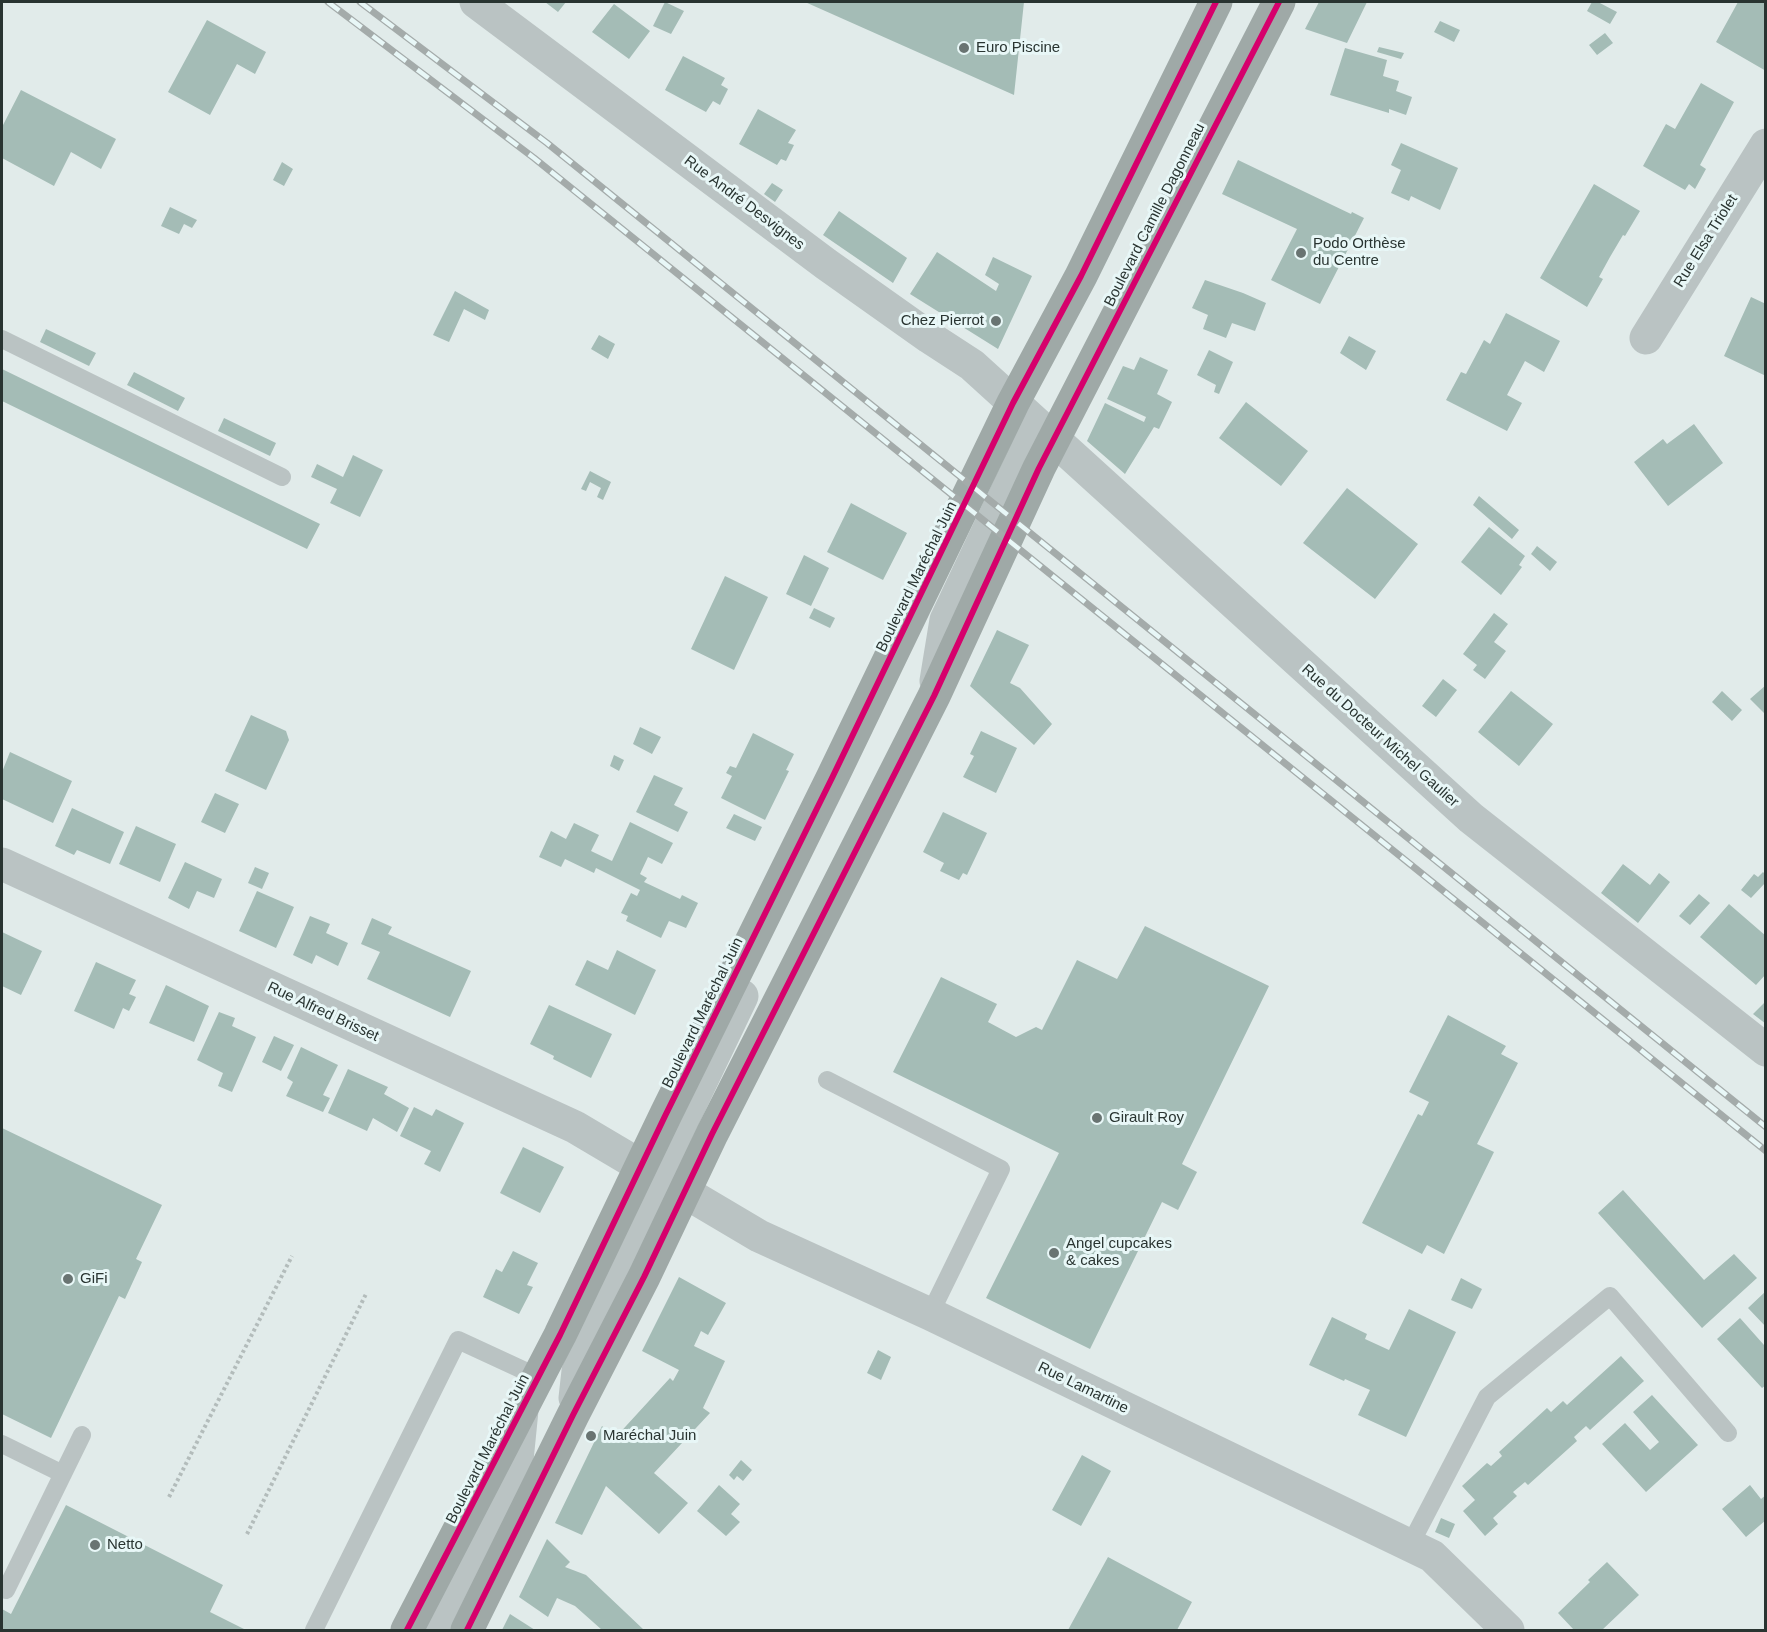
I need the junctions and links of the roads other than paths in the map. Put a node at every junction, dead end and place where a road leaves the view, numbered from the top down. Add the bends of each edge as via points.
1 (476, 2) edge
2 (1216, 2) edge
3 (1279, 2) edge
4 (1766, 144) edge
5 (1646, 338) dead end
6 (2, 339) edge
7 (1013, 403) junction
8 (1040, 451) junction
9 (282, 477) dead end
10 (832, 778) junction
11 (2, 864) edge
12 (1766, 1050) edge
13 (827, 1080) dead end
14 (642, 1166) junction
15 (685, 1192) junction
16 (930, 1314) junction
17 (538, 1377) junction
18 (522, 1410) junction
19 (573, 1415) junction
20 (1728, 1433) dead end
21 (82, 1435) dead end
22 (2, 1443) edge
23 (63, 1474) junction
24 (1410, 1545) junction
25 (6, 1590) dead end
26 (314, 1630) edge
27 (408, 1630) edge
28 (437, 1630) edge
29 (467, 1630) edge
30 (1508, 1630) edge

1 - 7 street, Rue André Desvignes via 826,264 972,365
2 - 7 main road via 1082,276
3 - 8 main road, Boulevard Camille Dagonneau
4 - 5 street, Rue Elsa Triolet
6 - 9 lane
7 - 8 street, Rue du Docteur Michel Gaulier
7 - 10 main road, Boulevard Maréchal Juin
8 - 12 street, Rue du Docteur Michel Gaulier via 1471,818
8 - 15 main road via 974,586 934,696
10 - 14 main road, Boulevard Maréchal Juin
10 - 15 street, Boulevard Maréchal Juin via 806,863 674,1138
11 - 14 street, Rue Alfred Brisset via 574,1127
13 - 16 lane via 1001,1168
14 - 15 street, Rue Lamartine
14 - 17 main road, Boulevard Maréchal Juin
14 - 19 street via 653,1212 578,1371
15 - 16 street, Rue Lamartine via 759,1236
15 - 19 main road
16 - 24 street, Rue Lamartine
17 - 18 main road, Boulevard Maréchal Juin
17 - 26 lane via 458,1340
18 - 27 main road, Boulevard Maréchal Juin
18 - 28 street via 515,1480
19 - 29 main road
20 - 24 lane via 1610,1296 1487,1397
21 - 23 lane
22 - 23 lane
23 - 25 lane
24 - 30 street, Rue Lamartine via 1432,1556

